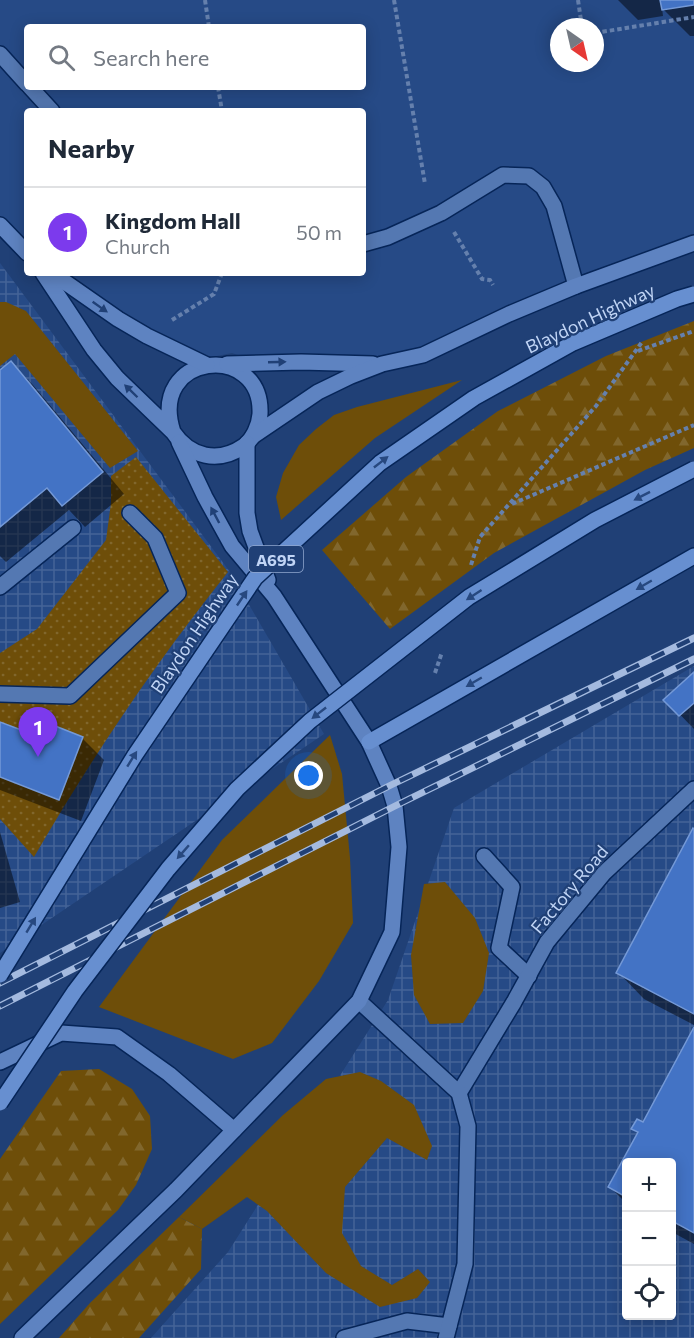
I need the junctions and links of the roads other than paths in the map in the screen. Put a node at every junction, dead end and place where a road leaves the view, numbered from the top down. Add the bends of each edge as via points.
1 (0, 54) edge
2 (24, 81) edge
3 (33, 90) edge
4 (49, 108) edge
5 (3, 233) edge
6 (366, 243) edge
7 (694, 243) edge
8 (24, 250) edge
9 (45, 276) edge
10 (56, 276) edge
11 (576, 286) junction
12 (694, 294) edge
13 (382, 364) junction
14 (213, 365) junction
15 (176, 437) junction
16 (250, 439) junction
17 (694, 469) edge
18 (130, 513) dead end
19 (73, 528) dead end
20 (694, 556) edge
21 (0, 587) edge
22 (274, 596) junction
23 (0, 694) edge
24 (369, 742) junction
25 (694, 789) edge
26 (483, 856) dead end
27 (0, 975) edge
28 (529, 976) junction
29 (359, 1001) junction
30 (0, 1062) edge
31 (459, 1093) junction
32 (0, 1103) edge
33 (234, 1130) junction
34 (448, 1332) edge
35 (21, 1338) edge
36 (344, 1338) edge

1 - 2 street
3 - 4 street
5 - 8 main road
6 - 11 street via 441,213 503,175 529,176 543,187 554,206
7 - 11 main road
15 -> 9 main road via 117,378
10 -> 14 main road via 118,320
11 - 13 main road via 423,355
27 -> 12 main road, Blaydon Highway / A695, bridge via 135,755 255,578 380,463 474,398 573,343
14 -> 13 main road
13 - 16 main road via 318,392
14 - 15 main road via 193,369 172,389 168,418
14 - 16 main road via 234,369 256,391 260,422
15 - 16 main road via 191,451 221,457 235,452
22 -> 15 main road via 232,546
16 - 22 main road via 246,513
17 -> 32 main road, bridge via 595,520 469,597 310,721 237,789 168,869 75,991
18 - 23 street via 154,538 178,593 70,696
19 - 21 street
20 -> 24 main road
22 - 24 main road
24 - 29 main road via 395,806 399,847 392,932
25 - 28 street, Factory Road via 604,873 547,942
26 - 28 street via 512,888 499,948
28 - 31 street, Factory Road
29 - 31 street
29 - 33 main road
30 - 33 main road via 61,1033 117,1037 169,1074
31 - 34 street via 468,1126 465,1264
33 - 35 main road
34 - 36 street via 407,1321

